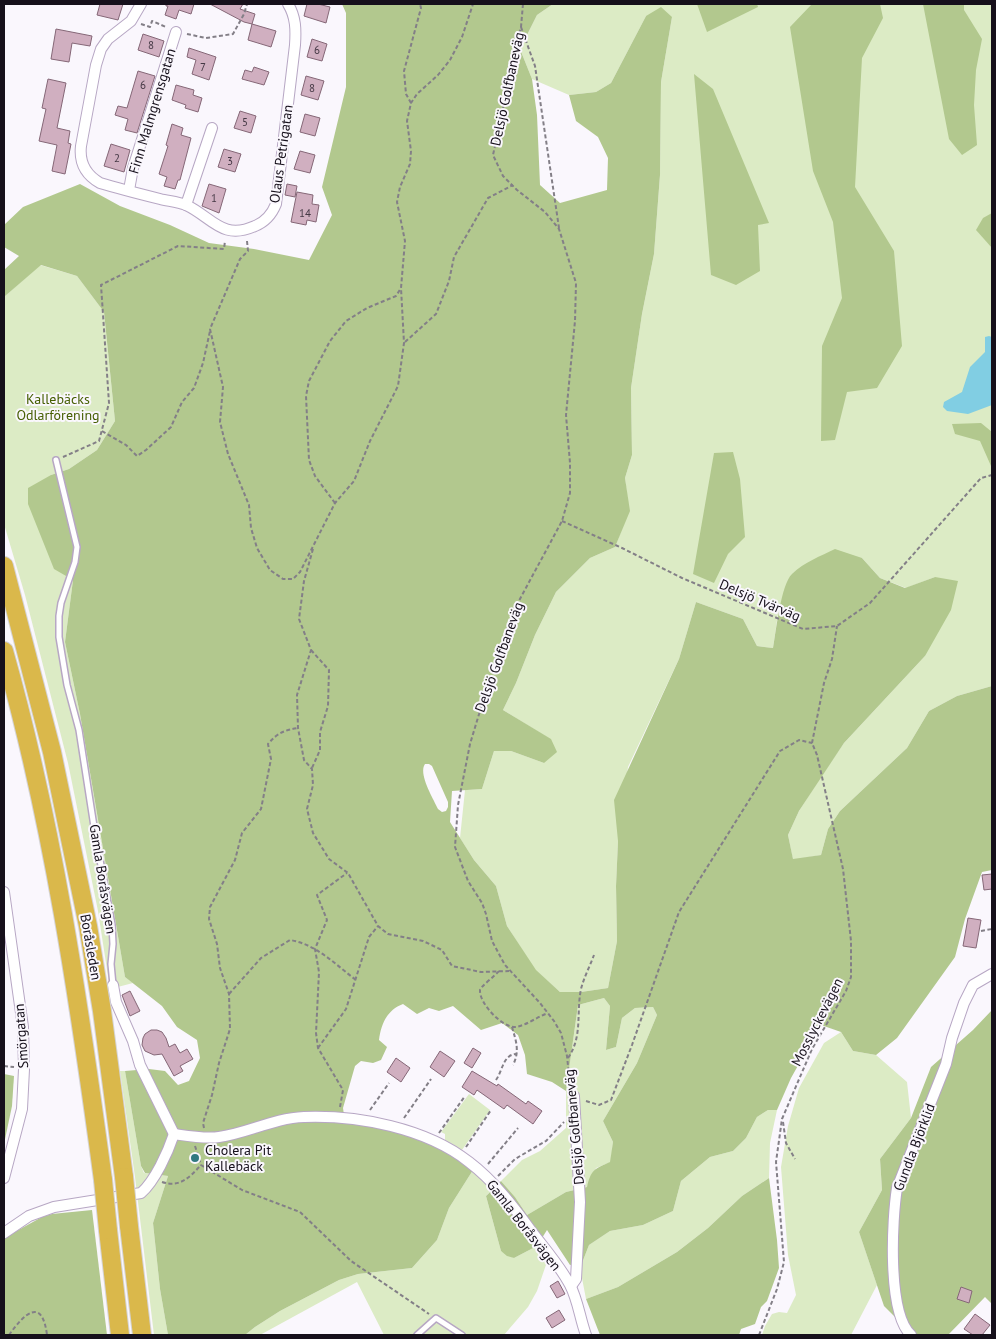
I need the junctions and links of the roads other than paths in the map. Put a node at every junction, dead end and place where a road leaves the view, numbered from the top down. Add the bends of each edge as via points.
1 (141, 4) edge
2 (288, 4) edge
3 (176, 32) road end
4 (212, 128) dead end
5 (129, 190) junction
6 (186, 205) junction
7 (56, 460) road end
8 (4, 566) edge
9 (4, 651) edge
10 (4, 892) edge
11 (992, 974) edge
12 (113, 985) joint
13 (574, 1096) road end
14 (174, 1134) junction
15 (4, 1178) edge
16 (4, 1233) edge
17 (571, 1286) junction
18 (584, 1334) edge
19 (120, 1335) edge
20 (142, 1335) edge
21 (417, 1335) edge
22 (462, 1335) edge
23 (911, 1335) edge

1 - 5 street via 131,21 108,39 101,49 80,154 82,165 93,178
2 - 6 street, Olaus Petrigatan via 296,29 276,204 259,224 236,231 226,230
3 - 5 street, Finn Malmgrensgatan
4 - 6 street
5 - 6 street
7 - 12 lane, Gamla Boråsvägen via 77,547 61,603 59,637 79,730 112,924
8 - 20 highway, Boråsleden, bridge via 52,752 88,926 124,1177
9 - 19 highway, Boråsleden, bridge via 47,832 81,1016
10 - 15 street, Smörgatan via 23,1027 24,1069 22,1109
11 - 23 street, Gundla Björklid via 973,985 964,1003 946,1064 897,1188 893,1237 895,1294 900,1316
12 - 14 street, Gamla Boråsvägen via 116,1002 140,1065
13 - 17 street, Delsjö Golfbaneväg via 580,1202 576,1279
14 - 16 street via 156,1172 141,1194 54,1207 29,1216
14 - 17 street, Gamla Boråsvägen via 219,1137 274,1120 338,1119 382,1124 431,1140 462,1156 493,1180
17 - 18 street, Gamla Boråsvägen
21 - 22 lane via 436,1318

